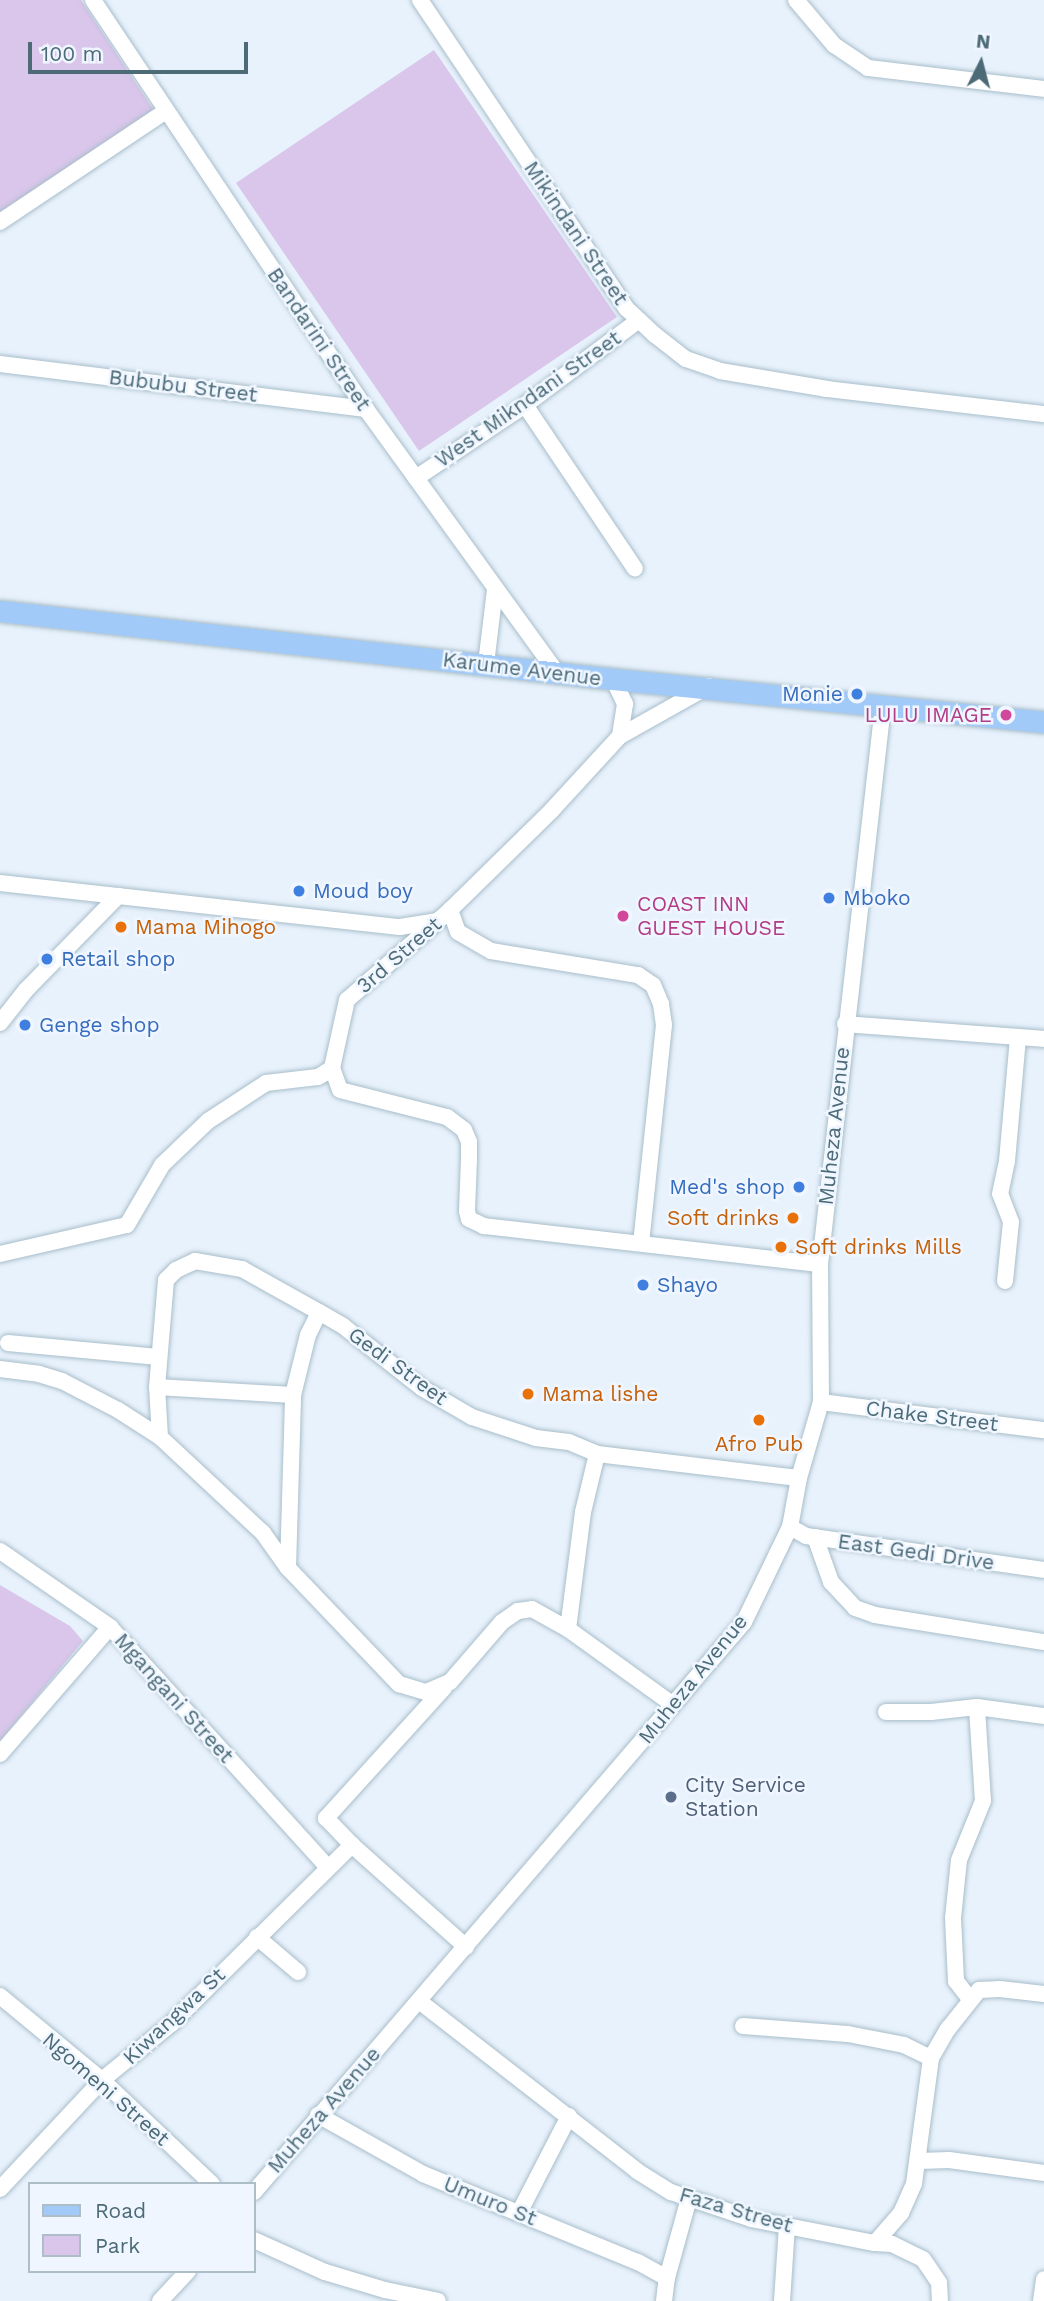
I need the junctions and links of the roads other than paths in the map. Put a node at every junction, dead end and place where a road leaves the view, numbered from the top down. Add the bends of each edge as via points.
1 (93, 0) edge
2 (420, 0) edge
3 (796, 0) edge
4 (1044, 89) edge
5 (166, 111) junction
6 (0, 222) edge
7 (639, 320) junction
8 (0, 364) edge
9 (525, 405) junction
10 (366, 409) junction
11 (1044, 414) edge
12 (416, 478) junction
13 (635, 569) dead end
14 (495, 590) junction
15 (0, 611) edge
16 (486, 664) junction
17 (556, 671) junction
18 (613, 679) junction
19 (709, 686) junction
20 (883, 706) junction
21 (1044, 722) edge
22 (620, 736) junction
23 (0, 883) edge
24 (118, 895) junction
25 (450, 910) junction
26 (437, 921) junction
27 (0, 1023) edge
28 (845, 1024) junction
29 (1018, 1038) junction
30 (1044, 1039) edge
31 (332, 1068) junction
32 (641, 1243) junction
33 (0, 1254) edge
34 (820, 1264) junction
35 (1005, 1281) dead end
36 (319, 1312) junction
37 (8, 1343) dead end
38 (158, 1357) junction
39 (0, 1370) edge
40 (157, 1387) junction
41 (293, 1395) junction
42 (821, 1402) junction
43 (1044, 1430) edge
44 (160, 1437) junction
45 (597, 1454) junction
46 (799, 1478) junction
47 (790, 1527) junction
48 (815, 1537) junction
49 (0, 1550) edge
50 (288, 1567) junction
51 (1044, 1570) edge
52 (110, 1627) junction
53 (568, 1629) junction
54 (1044, 1642) edge
55 (450, 1682) junction
56 (673, 1704) junction
57 (977, 1707) junction
58 (886, 1712) dead end
59 (1044, 1716) edge
60 (0, 1754) edge
61 (352, 1846) junction
62 (328, 1867) junction
63 (257, 1937) junction
64 (466, 1947) junction
65 (298, 1972) dead end
66 (1044, 1994) edge
67 (0, 1996) edge
68 (970, 1999) junction
69 (419, 2001) junction
70 (743, 2026) dead end
71 (931, 2058) junction
72 (102, 2080) junction
73 (318, 2115) junction
74 (569, 2116) junction
75 (919, 2161) junction
76 (1044, 2173) edge
77 (210, 2182) edge
78 (0, 2189) edge
79 (256, 2190) edge
80 (689, 2198) junction
81 (520, 2213) junction
82 (787, 2226) junction
83 (256, 2241) edge
84 (875, 2243) junction
85 (186, 2273) edge
86 (667, 2278) junction
87 (1044, 2279) edge
88 (433, 2300) edge
89 (160, 2301) edge
90 (664, 2301) edge
91 (782, 2301) edge
92 (940, 2301) edge
93 (1041, 2301) edge

1 - 5 street, Bandarini Street
2 - 7 street, Mikindani Street via 626,308
3 - 4 street via 834,45 868,68
5 - 6 street
5 - 10 street, Bandarini Street
7 - 9 street, West Mikndani Street
7 - 11 street, Mikindani Street via 686,359 720,372
8 - 10 street, Bububu Street
9 - 12 street, West Mikndani Street
9 - 13 street
10 - 12 street, Bandarini Street
12 - 14 street, Bandarini Street
14 - 16 street
14 - 17 street, Bandarini Street
15 - 16 main road, Karume Avenue
16 - 17 main road, Karume Avenue
17 - 18 main road, Karume Avenue
18 - 19 main road, Karume Avenue
18 - 22 street via 625,704
19 - 20 main road, Karume Avenue
19 - 22 street, 3rd Street
20 - 21 main road, Karume Avenue
20 - 28 street, Muheza Avenue
22 - 25 street, 3rd Street
23 - 24 street
24 - 26 street via 400,928
24 - 27 street
25 - 26 street, 3rd Street
25 - 32 street via 458,932 491,951 638,975 653,985 664,1025
26 - 31 street, 3rd Street via 347,1000
28 - 29 street
28 - 34 street, Muheza Avenue
29 - 30 street
29 - 35 street via 1000,1194 1011,1222
31 - 32 street via 340,1090 447,1117 464,1130 469,1142 469,1219 484,1226
31 - 33 street via 318,1077 266,1083 208,1121 162,1165 127,1225
32 - 34 street
34 - 42 street, Muheza Avenue
36 - 38 street, Gedi Street via 242,1269 195,1261 166,1280
36 - 41 street via 308,1335
36 - 45 street, Gedi Street via 422,1388 472,1417 536,1438 569,1442
37 - 38 street
38 - 40 street, Gedi Street
39 - 44 street via 62,1381
40 - 41 street
40 - 44 street, Gedi Street
41 - 50 street
42 - 43 street, Chake Street
42 - 46 street, Muheza Avenue
44 - 50 street via 263,1533
45 - 46 street, Gedi Street
45 - 53 street via 583,1513
46 - 47 street, Muheza Avenue
47 - 48 street, East Gedi Drive
47 - 56 street, Muheza Avenue via 744,1622
48 - 51 street, East Gedi Drive
48 - 54 street via 831,1582 855,1608
49 - 52 street, Mgangani Street
50 - 55 street via 399,1684 426,1692
52 - 60 street
52 - 62 street, Mgangani Street
53 - 55 street via 532,1609 518,1611 502,1622
53 - 56 street
55 - 61 street via 326,1818
56 - 64 street, Muheza Avenue
57 - 58 street
57 - 59 street
57 - 68 street via 982,1801 959,1860 953,1918 956,1981
61 - 62 street, Kiwangwa St
61 - 64 street
62 - 63 street, Kiwangwa St
63 - 65 street
63 - 72 street, Kiwangwa St via 171,2024
64 - 69 street, Muheza Avenue
66 - 68 street via 979,1990
67 - 72 street, Ngomeni Street
68 - 71 street
69 - 73 street, Muheza Avenue
69 - 74 street, Faza Street
70 - 71 street via 848,2034 904,2045
71 - 75 street
72 - 77 street, Ngomeni Street
72 - 78 street, Kiwangwa St
73 - 79 street, Muheza Avenue
73 - 81 street, Umuro St via 423,2174
74 - 80 street, Faza Street via 637,2171
74 - 81 street
75 - 76 street via 949,2160
75 - 84 street via 901,2213
80 - 82 street, Faza Street
80 - 86 street
81 - 86 street, Umuro St
82 - 84 street, Faza Street
82 - 91 street
83 - 88 street via 325,2273
84 - 92 street, Faza Street via 892,2244 923,2259 939,2283
85 - 89 street
86 - 90 street
87 - 93 street

